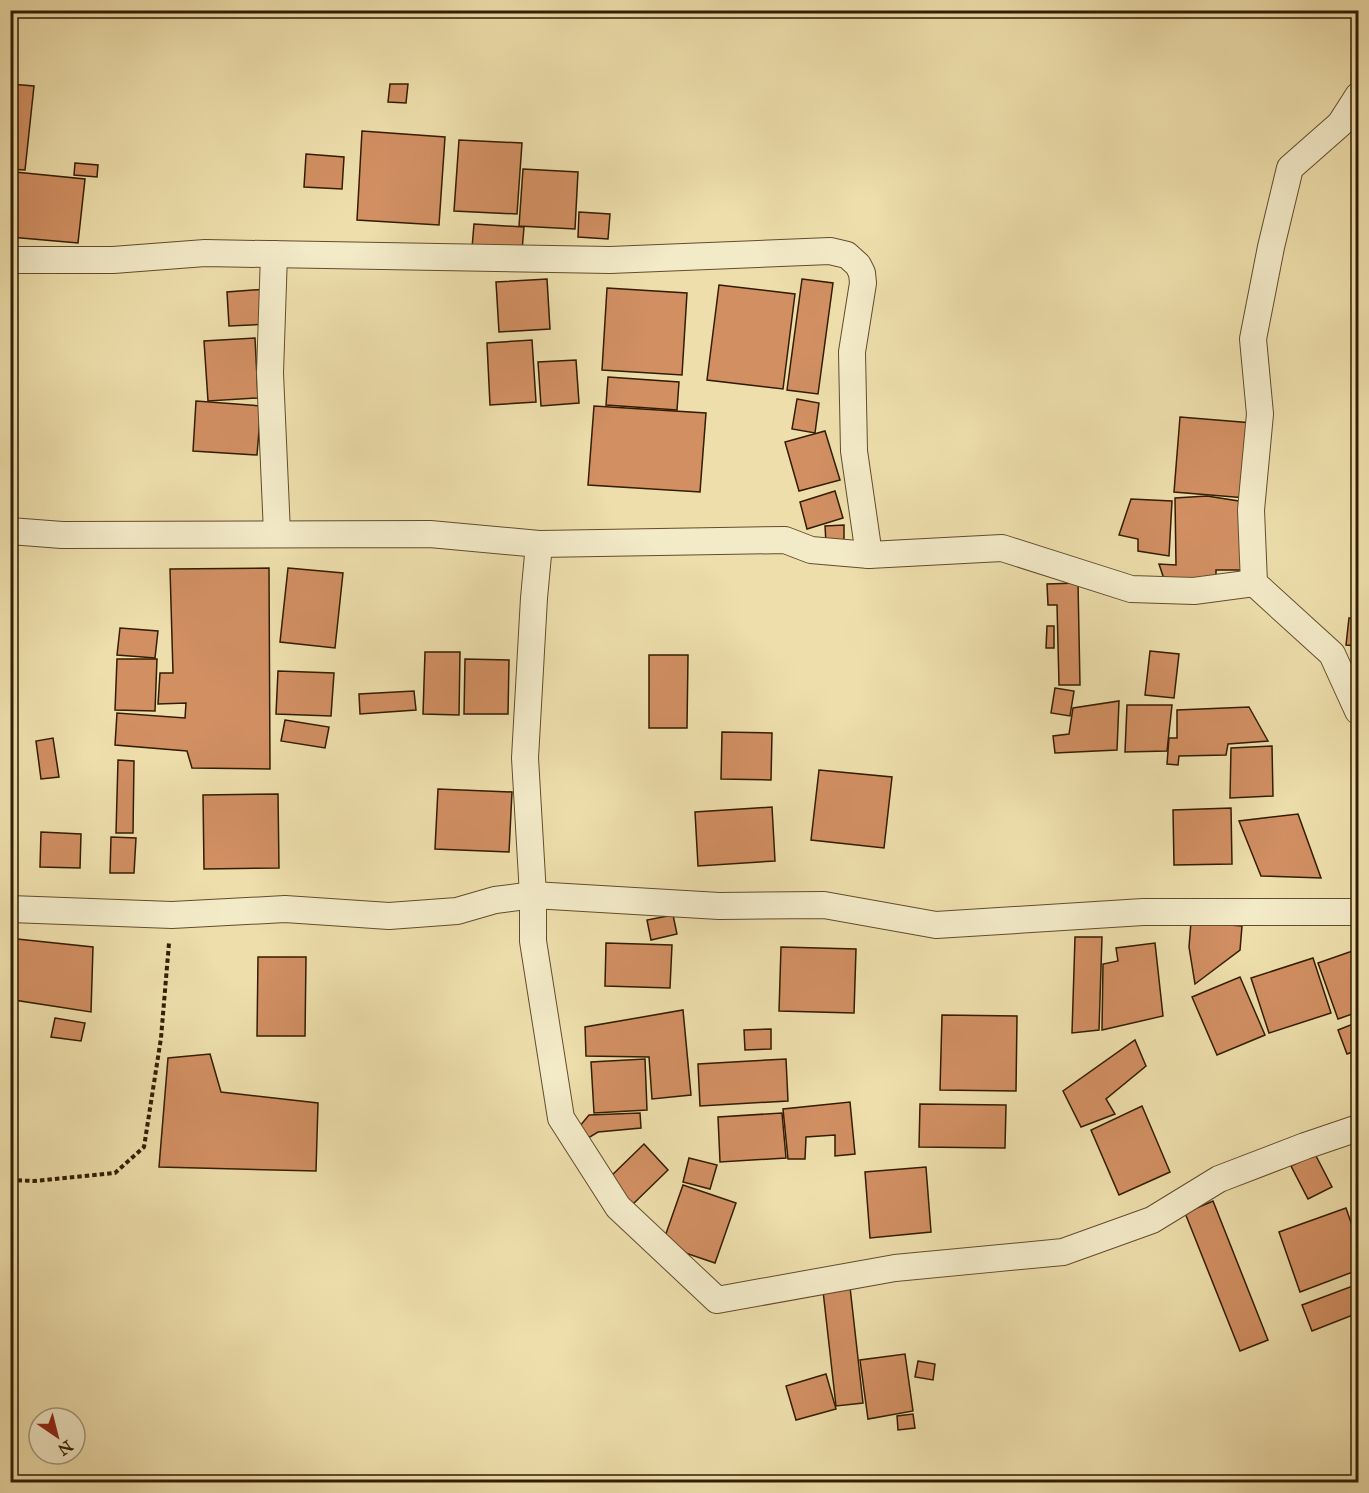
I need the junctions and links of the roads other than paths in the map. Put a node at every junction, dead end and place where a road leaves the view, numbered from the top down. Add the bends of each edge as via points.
1 (1359, 96) edge
2 (274, 254) junction
3 (10, 260) edge
4 (10, 531) edge
5 (277, 533) junction
6 (538, 544) junction
7 (869, 555) junction
8 (1254, 583) junction
9 (1359, 711) edge
10 (533, 895) junction
11 (10, 909) edge
12 (1359, 912) edge
13 (1359, 1128) edge

1 - 8 street via 1340,124 1290,168 1271,247 1252,339 1260,414 1251,510
2 - 3 street
2 - 5 street via 270,373
2 - 7 street via 610,260 830,251 847,255 858,265 863,283 852,352 854,451
4 - 5 street via 62,535
5 - 6 street via 430,534
6 - 7 street via 785,540 811,550
6 - 10 street via 525,758
7 - 8 street via 1002,548 1131,589 1194,591
8 - 9 street via 1332,654
10 - 11 street via 457,911 389,916 285,909 172,915
10 - 12 street via 719,906 824,905 936,925 1143,912
10 - 13 street via 533,941 561,1118 618,1207 717,1300 895,1268 1063,1252 1152,1220 1219,1179

